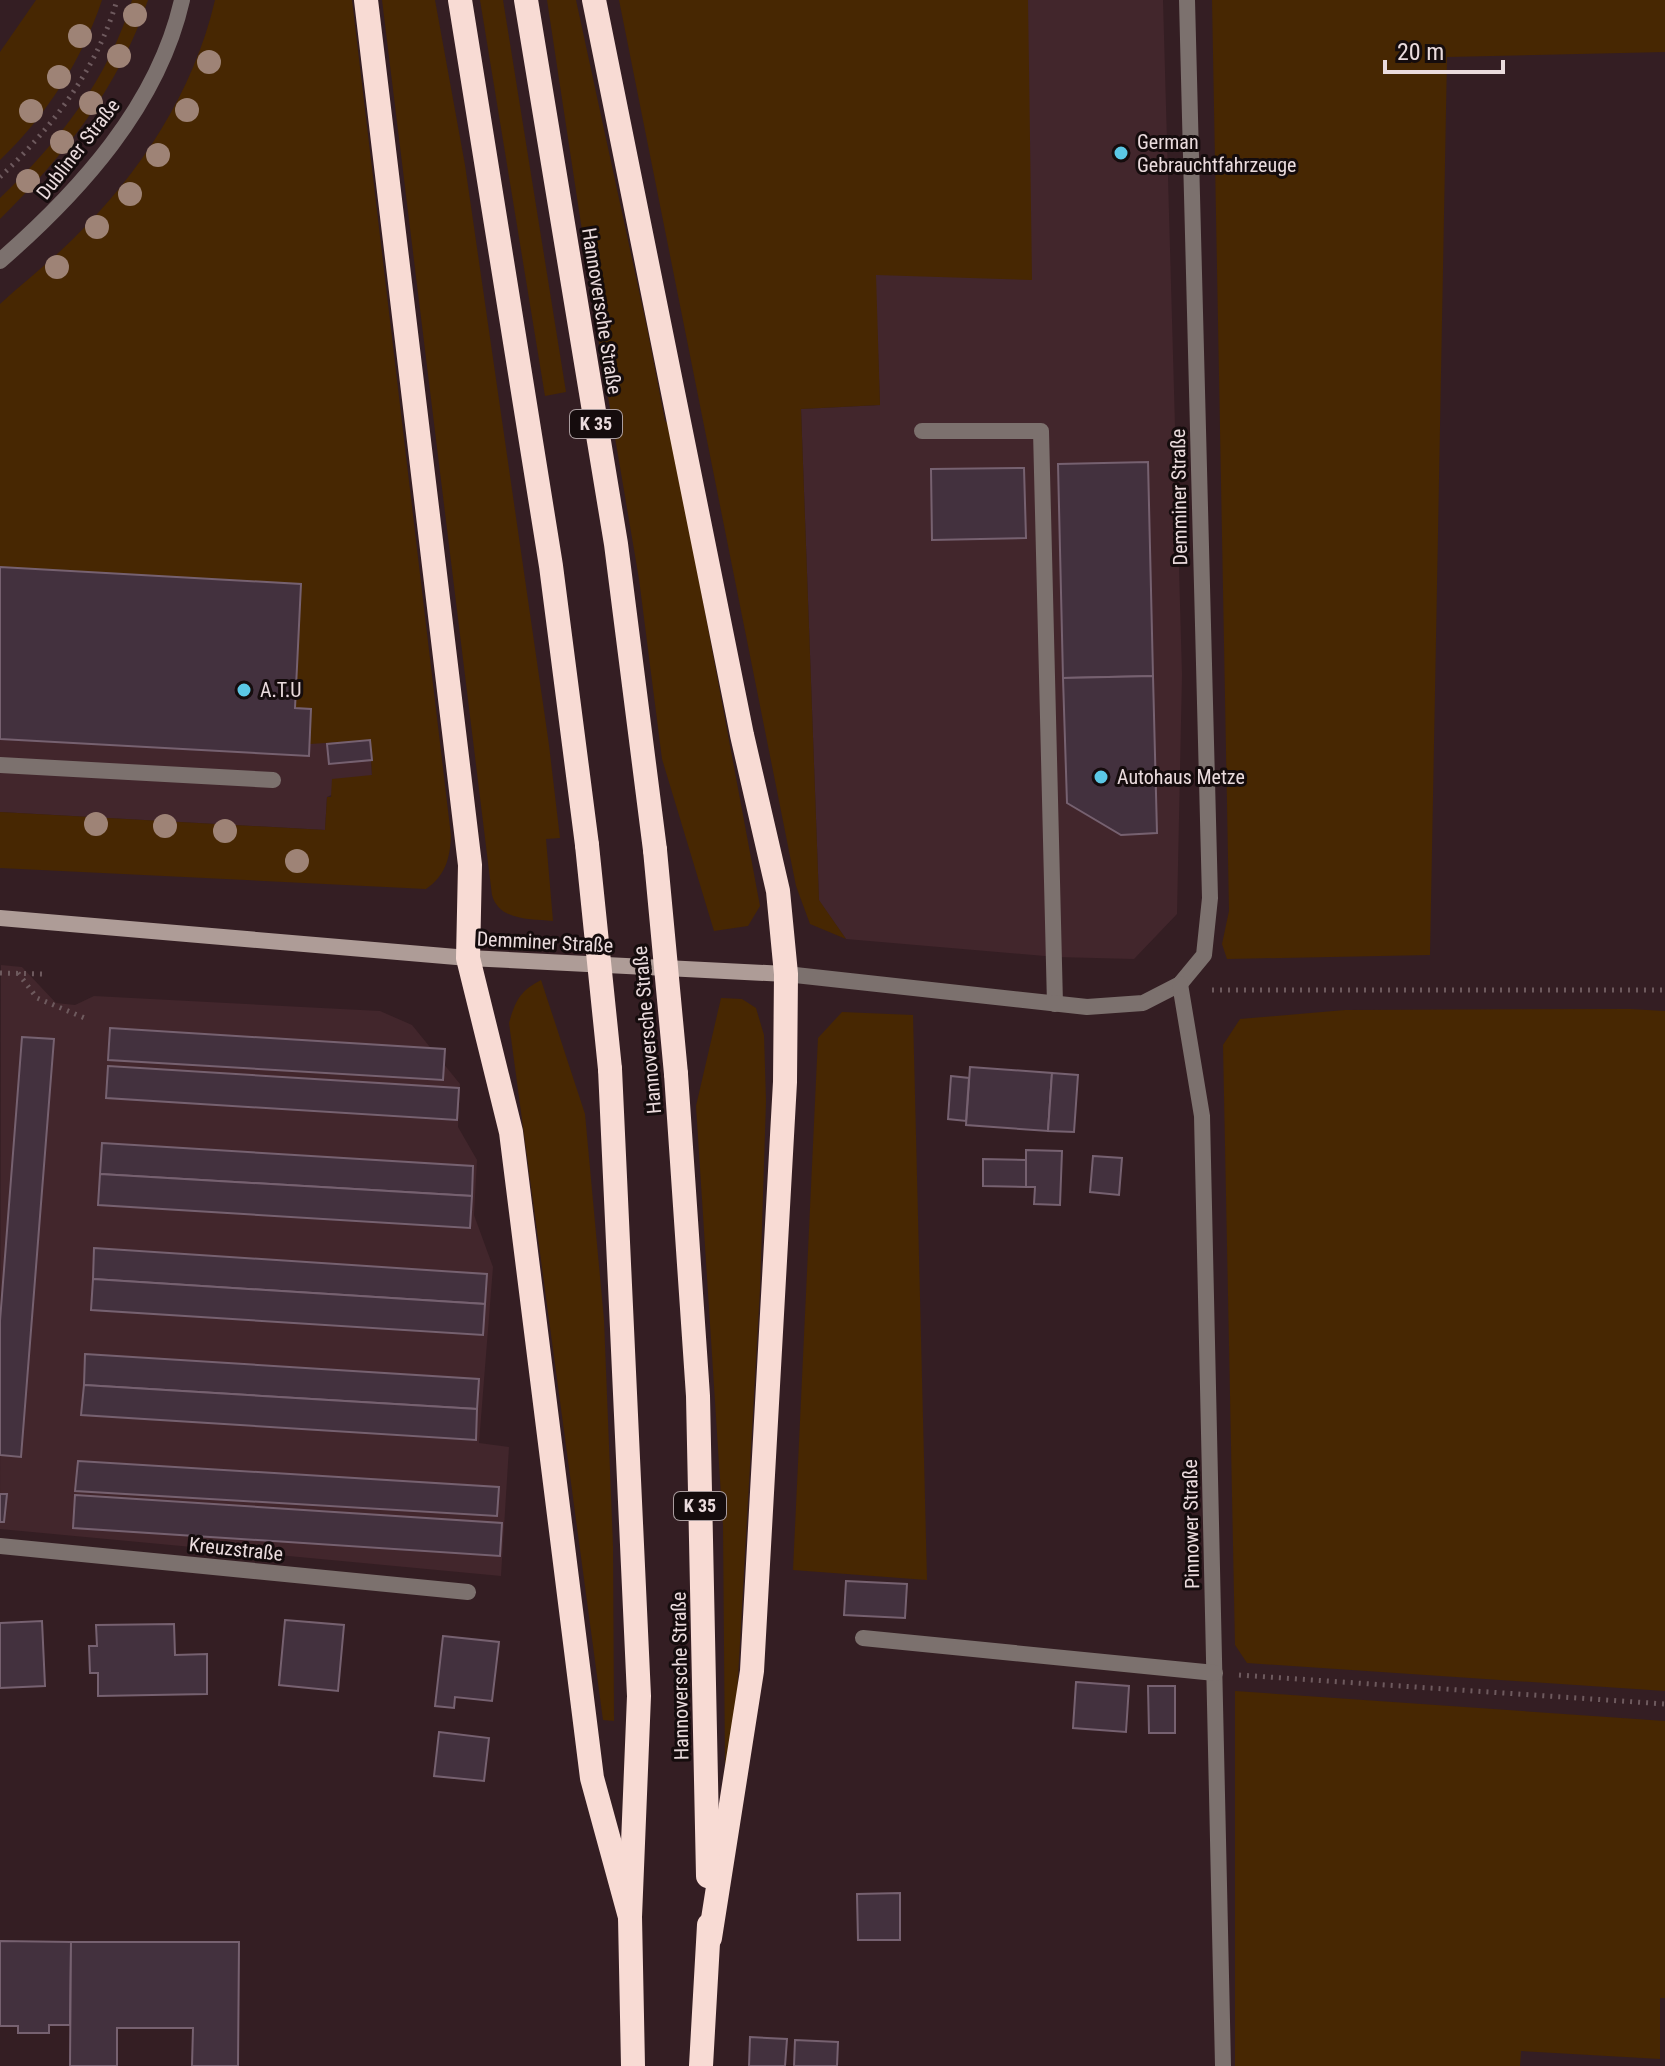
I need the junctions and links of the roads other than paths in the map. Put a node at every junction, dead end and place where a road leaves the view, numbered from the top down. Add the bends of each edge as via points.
1 (182, 0) edge
2 (366, 0) edge
3 (460, 0) edge
4 (526, 0) edge
5 (594, 0) edge
6 (1187, 0) edge
7 (0, 261) edge
8 (922, 431) dead end
9 (0, 765) edge
10 (273, 780) dead end
11 (0, 918) edge
12 (468, 958) junction
13 (786, 974) junction
14 (1180, 984) junction
15 (1055, 1004) junction
16 (0, 1546) edge
17 (468, 1592) dead end
18 (863, 1638) dead end
19 (1215, 1673) junction
20 (630, 1917) junction
21 (710, 1938) junction
22 (633, 2066) edge
23 (701, 2066) edge
24 (1223, 2066) edge

1 - 7 street, Dubliner Straße via 165,52 114,141 78,187
2 - 12 highway via 470,865
3 - 20 highway, Hannoversche Straße, bridge via 551,566 610,1069 639,1696
4 - 21 highway, Hannoversche Straße / K 35, bridge via 616,544 655,850 698,1396
5 - 13 highway via 778,891
6 - 14 street, Demminer Straße via 1210,898 1204,955
8 - 15 street via 1041,431
9 - 10 street
11 - 12 main road, Demminer Straße
12 - 13 main road, Demminer Straße
12 - 20 highway via 511,1132 592,1778
13 - 15 street, Demminer Straße
13 - 21 highway via 785,1082 752,1671
14 - 15 street, Demminer Straße via 1143,1003
14 - 19 street, Pinnower Straße via 1202,1116
16 - 17 street, Kreuzstraße
18 - 19 street
19 - 24 street, Pinnower Straße
20 - 22 highway, Hannoversche Straße
21 - 23 highway, Hannoversche Straße / K 35

